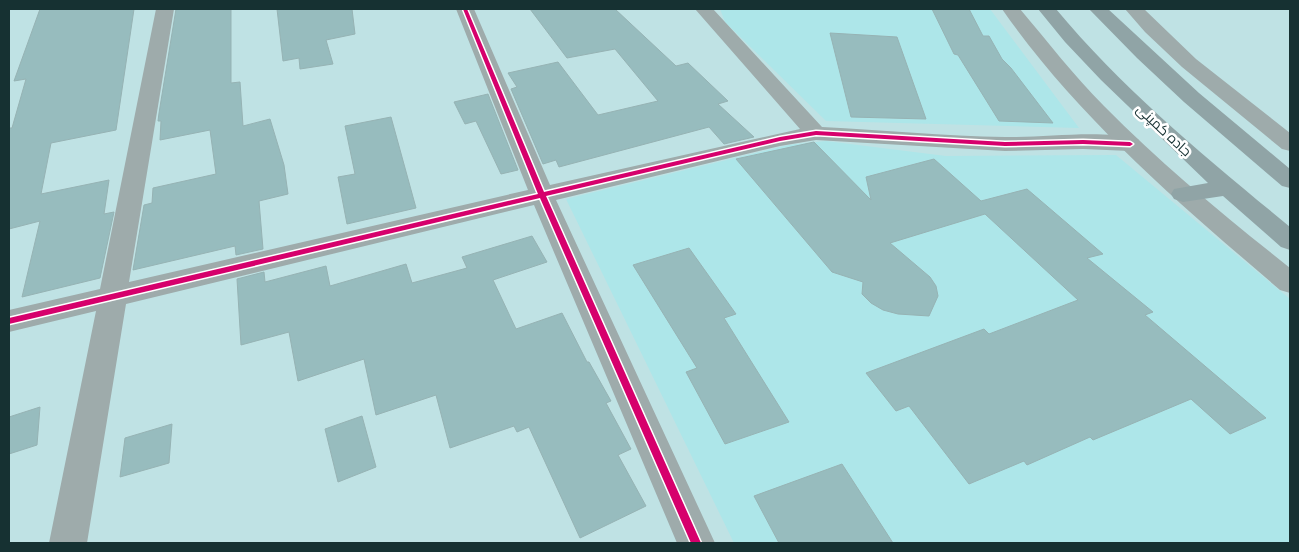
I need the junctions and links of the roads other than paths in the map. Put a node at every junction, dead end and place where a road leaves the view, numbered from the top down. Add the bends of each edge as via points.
1 (165, 9) edge
2 (465, 9) edge
3 (704, 9) edge
4 (1011, 9) edge
5 (1047, 9) edge
6 (1098, 9) edge
7 (1134, 9) edge
8 (816, 132) junction
9 (1130, 144) junction
10 (1290, 144) edge
11 (1290, 181) edge
12 (1227, 188) junction
13 (1183, 194) junction
14 (542, 195) junction
15 (1290, 241) edge
16 (1290, 283) edge
17 (113, 296) junction
18 (9, 321) edge
19 (68, 543) edge
20 (696, 543) edge

1 - 17 street
2 - 14 street
3 - 8 street
4 - 9 street via 1095,110
5 - 12 highway, جاده کمپنی via 1067,34 1154,122
6 - 11 highway via 1213,117
7 - 10 street via 1155,33
8 - 9 street via 1005,144
8 - 14 street
9 - 13 street
12 - 13 highway
12 - 15 highway, جاده کمپنی
13 - 16 street
14 - 17 street
14 - 20 street
17 - 18 street
17 - 19 street

